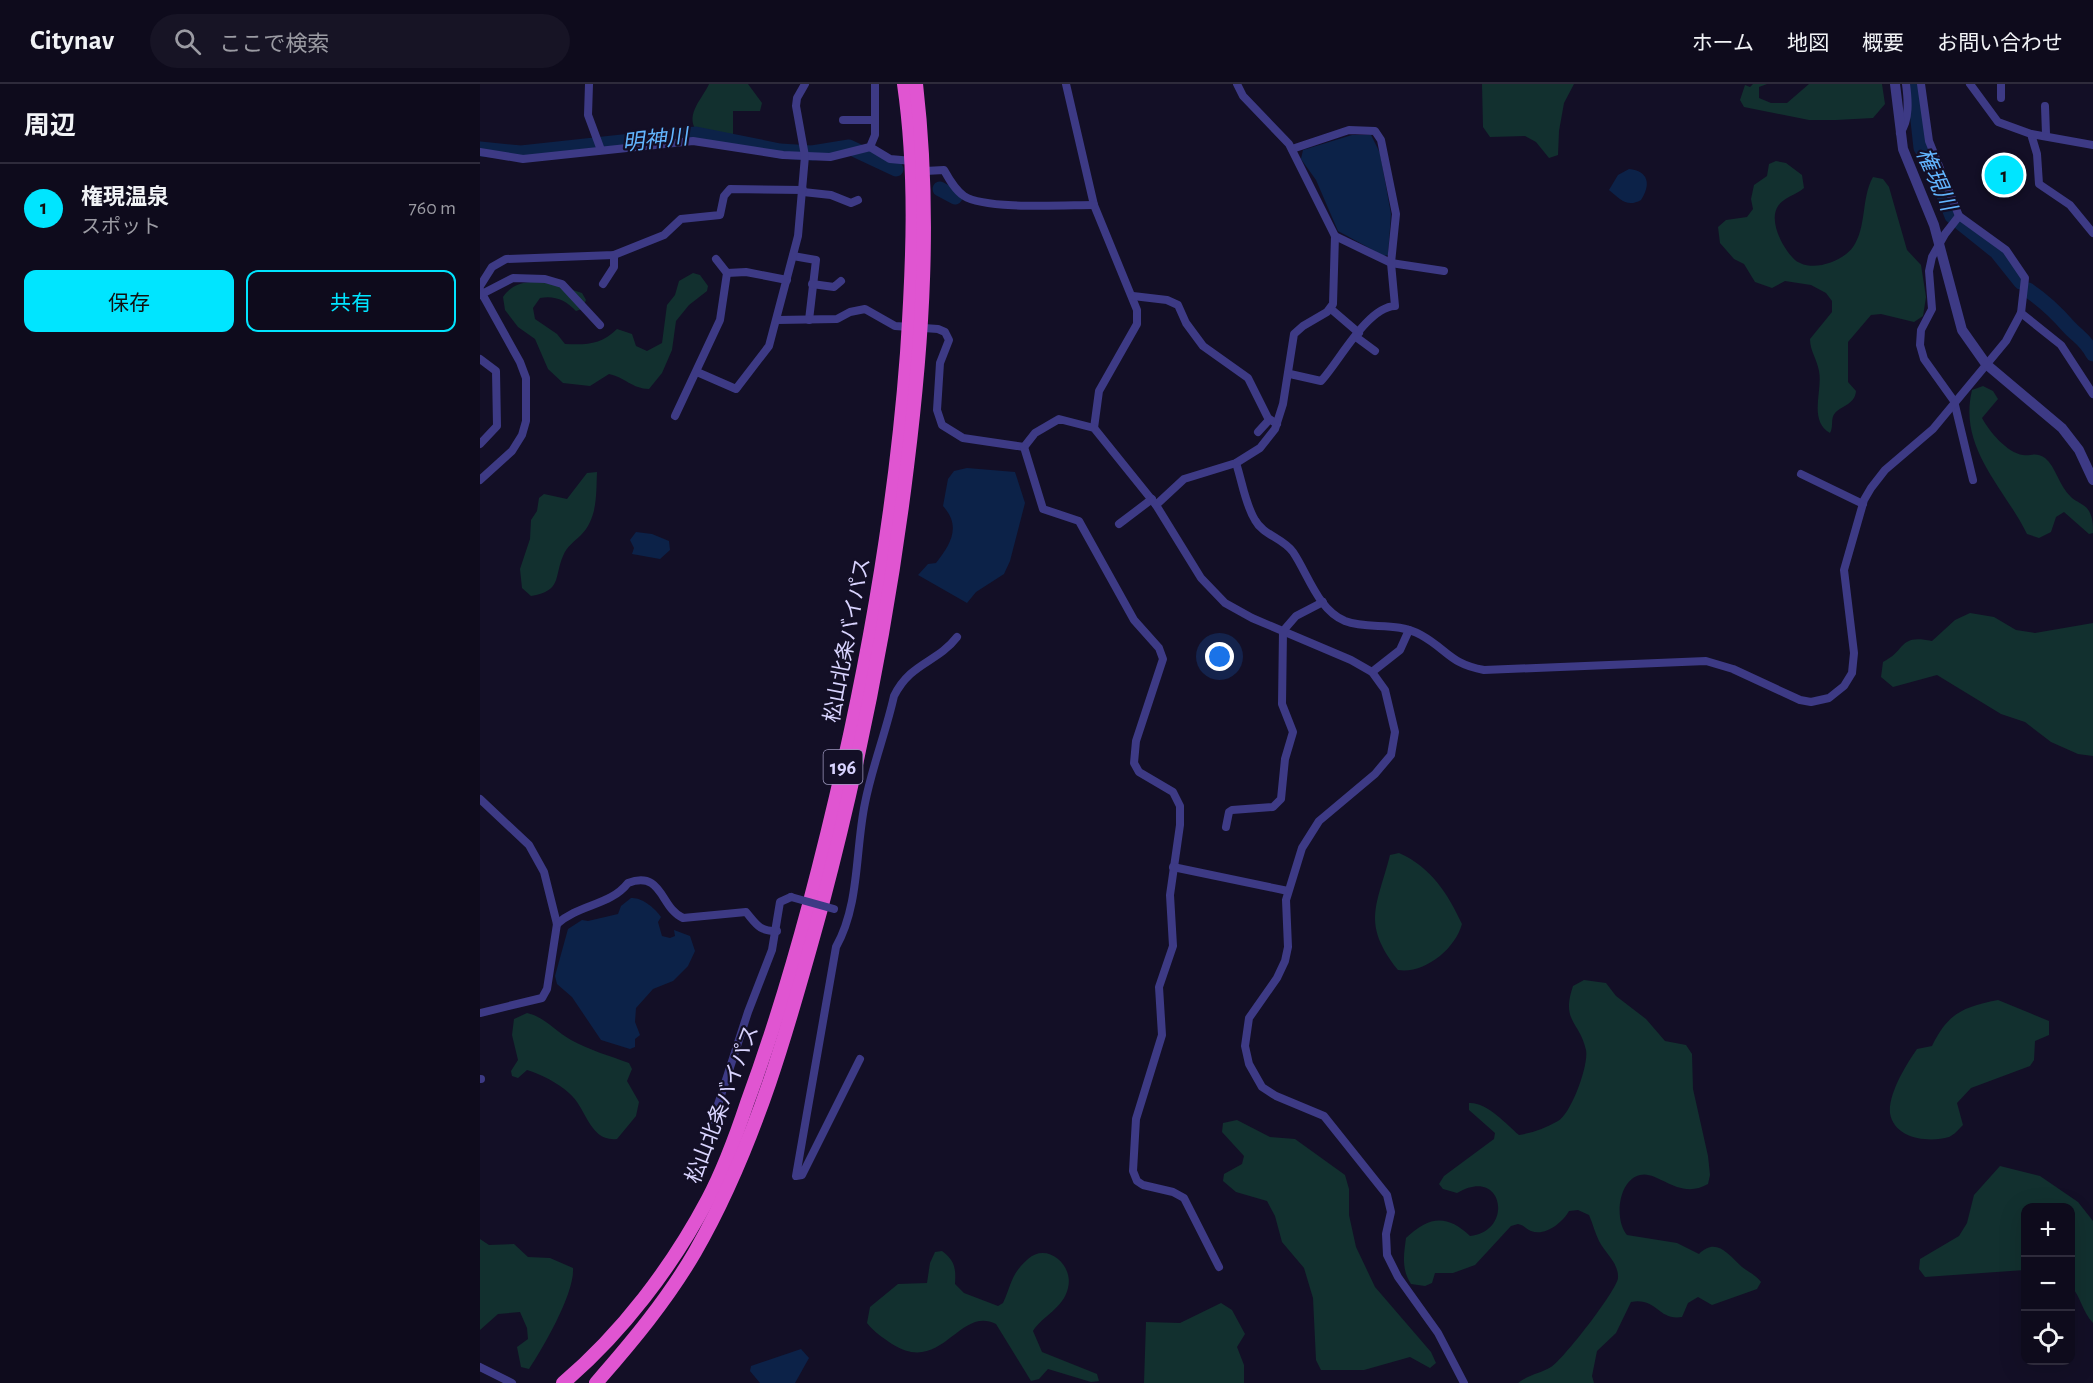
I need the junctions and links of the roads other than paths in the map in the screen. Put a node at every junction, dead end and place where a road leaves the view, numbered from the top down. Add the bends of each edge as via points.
1 (589, 84) edge
2 (805, 84) edge
3 (875, 84) edge
4 (904, 84) edge
5 (916, 84) edge
6 (1066, 84) edge
7 (1237, 84) edge
8 (1894, 84) edge
9 (1970, 84) edge
10 (2001, 84) edge
11 (1914, 87) edge
12 (2001, 98) dead end
13 (2045, 106) dead end
14 (843, 120) dead end
15 (875, 120) junction
16 (1900, 133) junction
17 (2031, 134) junction
18 (2046, 134) junction
19 (2093, 145) edge
20 (866, 148) junction
21 (1292, 148) junction
22 (602, 150) junction
23 (480, 152) edge
24 (804, 156) junction
25 (912, 161) junction
26 (925, 171) junction
27 (803, 191) junction
28 (858, 200) dead end
29 (1094, 205) junction
30 (1957, 219) junction
31 (2093, 233) edge
32 (1335, 236) junction
33 (1939, 243) junction
34 (614, 255) junction
35 (793, 256) junction
36 (716, 259) dead end
37 (1390, 263) junction
38 (1444, 271) dead end
39 (727, 273) junction
40 (787, 280) junction
41 (841, 281) dead end
42 (603, 284) dead end
43 (812, 284) junction
44 (481, 291) edge
45 (1133, 296) junction
46 (1330, 309) junction
47 (2021, 313) junction
48 (777, 320) junction
49 (809, 320) junction
50 (600, 325) dead end
51 (916, 326) junction
52 (1357, 335) junction
53 (1375, 351) dead end
54 (480, 359) edge
55 (1986, 364) junction
56 (697, 372) junction
57 (1290, 374) junction
58 (2093, 394) edge
59 (1954, 401) junction
60 (675, 416) dead end
61 (1273, 422) junction
62 (1094, 428) junction
63 (1258, 432) dead end
64 (480, 444) edge
65 (1024, 447) junction
66 (1236, 463) junction
67 (1801, 474) dead end
68 (2093, 478) edge
69 (480, 480) edge
70 (1973, 480) dead end
71 (1154, 502) junction
72 (1863, 504) junction
73 (1119, 524) dead end
74 (1323, 602) junction
75 (1409, 630) junction
76 (1283, 631) junction
77 (957, 637) dead end
78 (1372, 672) junction
79 (844, 794) junction
80 (480, 798) edge
81 (866, 800) junction
82 (1226, 827) dead end
83 (1173, 867) junction
84 (1288, 891) junction
85 (849, 914) junction
86 (558, 924) junction
87 (777, 931) junction
88 (480, 1013) edge
89 (860, 1059) dead end
90 (713, 1120) dead end
91 (1219, 1268) dead end
92 (480, 1367) edge
93 (512, 1383) edge
94 (563, 1383) edge
95 (596, 1383) edge
96 (1464, 1383) edge

1 - 22 street via 588,115
2 - 24 street via 796,106
3 - 15 street
4 - 25 highway, 松山北条バイパス / 196
5 - 26 highway, 松山北条バイパス / 196
6 - 29 street
7 - 21 street via 1243,96
8 - 16 street
9 - 17 street via 1998,122
10 - 12 street
11 - 16 street
11 - 30 street
13 - 18 street
14 - 15 street
15 - 20 street via 875,135
16 - 33 street
17 - 18 street
17 - 31 street via 2037,154 2038,184 2070,205
18 - 19 street
20 - 24 street via 830,157
20 - 25 street via 890,159
21 - 32 street
21 - 37 street via 1348,130 1369,129 1379,135 1396,214
22 - 23 street via 523,159
22 - 24 street via 693,141
24 - 27 street
25 - 51 highway, 松山北条バイパス / 196
26 - 29 street via 944,170 962,195 974,201
26 - 51 highway, 松山北条バイパス / 196
27 - 28 street via 851,203
27 - 34 street via 730,189 724,196 720,215 681,219 664,235
27 - 35 street
29 - 45 street
30 - 33 street
30 - 47 street via 2006,250 2023,273
32 - 37 street
32 - 46 street
33 - 55 street via 1962,330
33 - 59 street via 1929,272 1932,309 1920,345 1924,359
34 - 42 street via 614,267
34 - 44 street via 506,259 492,267
35 - 40 street
35 - 43 street via 816,261
36 - 39 street
37 - 38 street
37 - 52 street via 1395,306 1377,310
39 - 40 street via 746,272
39 - 56 street via 720,320
40 - 48 street
41 - 43 street via 834,286
43 - 49 street
44 - 50 street via 513,278 545,279 562,284
44 - 69 street via 524,370 526,421 512,452
45 - 61 street via 1167,300 1178,306 1203,346 1248,378
45 - 62 street via 1137,324 1099,391
46 - 52 street
46 - 57 street via 1294,334
47 - 55 street via 2006,341
47 - 58 street via 2061,345
48 - 49 street
48 - 56 street via 765,354 736,389
49 - 51 street via 837,319 865,309 895,326
51 - 65 street via 938,329 949,340 940,363 937,410 942,425 963,438
51 - 79 highway, 松山北条バイパス / 196 via 891,585
52 - 53 street
52 - 57 street via 1321,381
54 - 64 street via 496,371 497,426
55 - 59 street
55 - 68 street via 2052,418 2075,444
56 - 60 street
57 - 61 street
59 - 70 street
59 - 72 street via 1920,442 1877,479
61 - 63 street
61 - 66 street via 1260,448
62 - 65 street via 1059,419 1035,433
62 - 71 street
65 - 83 street via 1042,509 1079,521 1134,620 1159,648 1163,659 1136,741 1134,763 1139,772 1173,792 1180,806
66 - 71 street via 1184,479
66 - 74 street via 1254,519 1287,545
67 - 72 street
71 - 73 street
71 - 76 street via 1213,592 1237,611
72 - 75 street via 1844,570 1854,664 1844,686 1821,700 1811,702 1789,696 1733,669 1706,661 1484,670 1453,661
74 - 75 street via 1346,621
74 - 76 street via 1296,616
75 - 78 street via 1400,650
76 - 78 street
76 - 82 street via 1282,704 1293,732 1285,759 1281,799 1273,807 1232,810
77 - 81 street via 902,680 894,696
78 - 84 street via 1385,690 1392,714 1395,732 1390,755 1375,774 1319,821 1302,848
79 - 81 street
79 - 94 highway, 松山北条バイパス / 196 via 775,1024 713,1189 650,1291 611,1337
79 - 95 highway, 松山北条バイパス / 196 via 786,1027 733,1173 695,1251 663,1301
80 - 86 street via 529,845 539,861
81 - 85 street
83 - 84 street
83 - 91 street via 1173,946 1159,987 1162,1035 1136,1119 1133,1171 1143,1185 1184,1198
84 - 96 street via 1285,961 1249,1018 1245,1046 1249,1064 1262,1087 1312,1109 1333,1124 1387,1196 1391,1212 1387,1255 1438,1333
85 - 87 street, bridge via 791,897 780,902
85 - 89 street via 836,947 796,1176 801,1175
86 - 87 street via 566,916 614,897 628,883 644,880 657,887 675,914 683,918 746,912 757,927
86 - 88 street via 542,998
87 - 90 street
92 - 93 street

